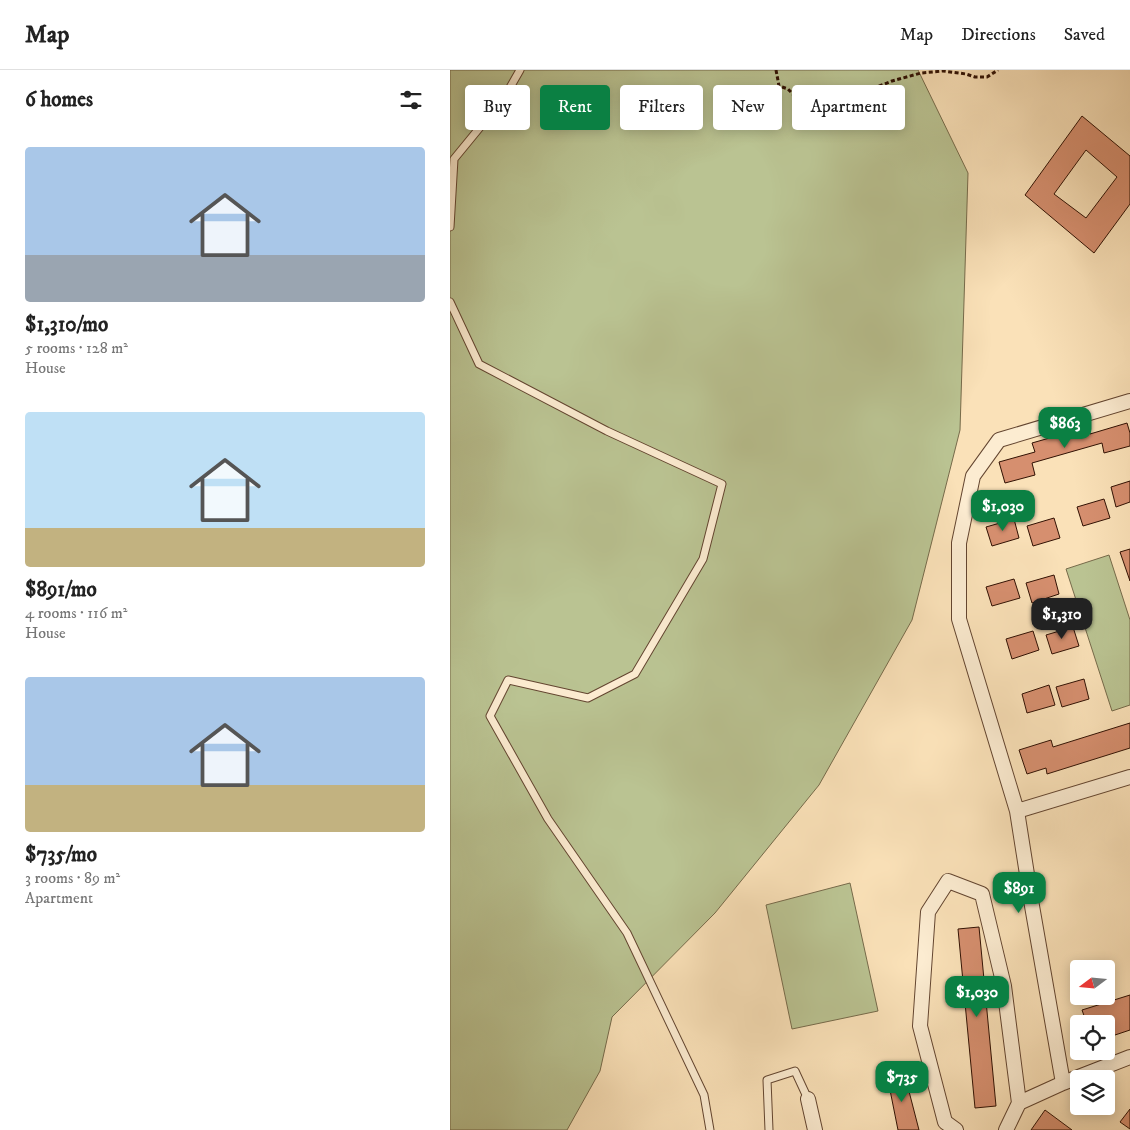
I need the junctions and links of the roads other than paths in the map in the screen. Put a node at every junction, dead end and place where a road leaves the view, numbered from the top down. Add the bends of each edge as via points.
1 (520, 70) edge
2 (450, 227) edge
3 (450, 302) edge
4 (1130, 401) edge
5 (1130, 777) edge
6 (1017, 811) junction
7 (1130, 1057) edge
8 (1063, 1083) junction
9 (808, 1099) joint
10 (1019, 1103) junction
11 (710, 1130) edge
12 (769, 1130) edge
13 (815, 1130) edge
14 (956, 1130) edge
15 (1006, 1130) edge

1 - 2 lane via 504,98 454,159
3 - 11 lane via 479,364 607,431 722,484 703,559 635,674 588,698 508,680 490,716 548,819 627,933 704,1095
4 - 6 street via 999,440 973,476 959,543 959,619
5 - 6 street
6 - 8 street
7 - 8 street
8 - 10 street
9 - 12 lane via 796,1071 767,1080
9 - 13 street
10 - 14 street via 1004,986 982,894 948,880 928,912 920,1026 945,1122
10 - 15 street

